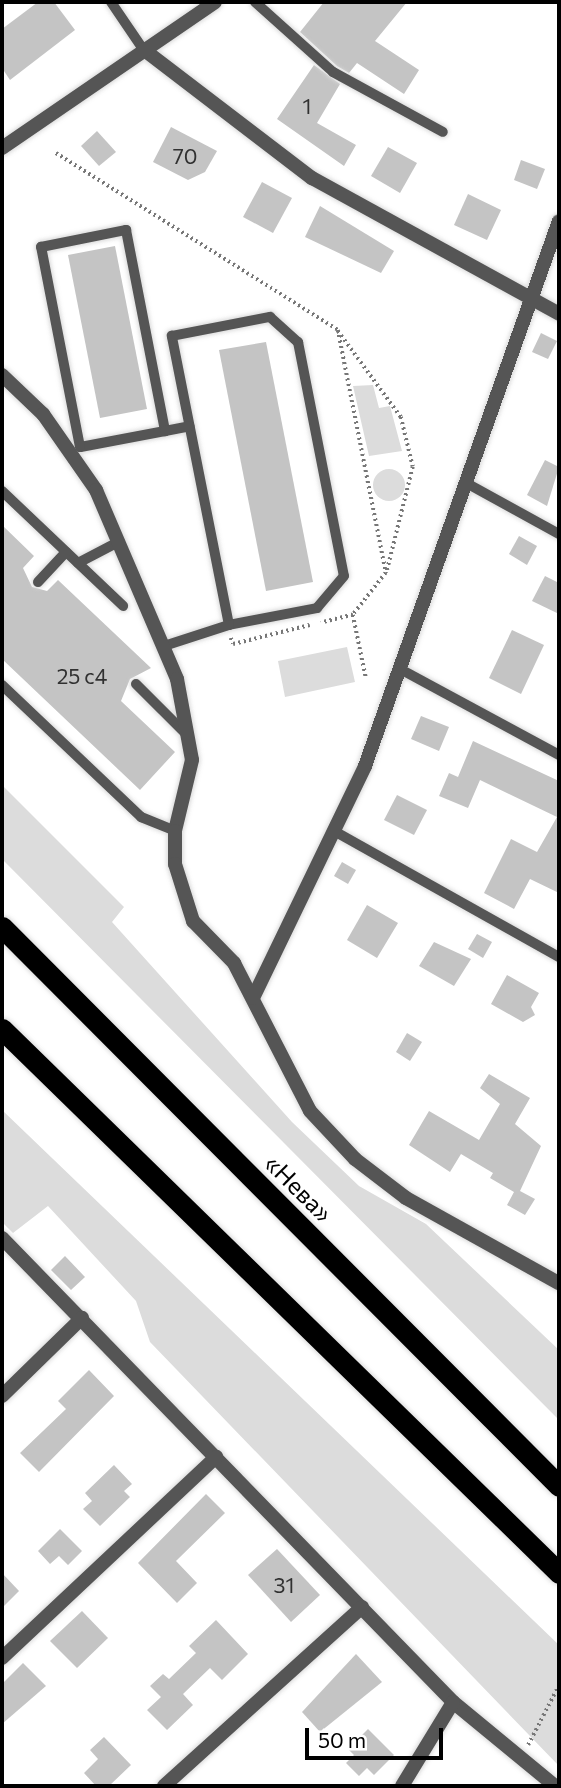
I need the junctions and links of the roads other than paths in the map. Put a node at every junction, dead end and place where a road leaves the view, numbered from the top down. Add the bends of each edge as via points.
1 (111, 2) edge
2 (215, 2) edge
3 (255, 2) edge
4 (143, 49) junction
5 (443, 132) dead end
6 (2, 148) edge
7 (559, 221) edge
8 (529, 298) junction
9 (559, 314) edge
10 (2, 375) edge
11 (190, 426) junction
12 (165, 431) junction
13 (76, 448) junction
14 (470, 485) junction
15 (2, 491) edge
16 (559, 534) edge
17 (120, 541) junction
18 (66, 552) junction
19 (78, 563) junction
20 (38, 582) dead end
21 (123, 606) dead end
22 (229, 625) junction
23 (164, 646) junction
24 (402, 670) junction
25 (136, 684) dead end
26 (2, 685) edge
27 (191, 739) junction
28 (559, 755) edge
29 (175, 831) junction
30 (335, 832) junction
31 (2, 927) edge
32 (559, 957) edge
33 (253, 998) junction
34 (2, 1029) edge
35 (2, 1238) edge
36 (559, 1283) edge
37 (82, 1318) junction
38 (2, 1396) edge
39 (216, 1457) junction
40 (559, 1486) edge
41 (559, 1573) edge
42 (362, 1607) junction
43 (2, 1658) edge
44 (453, 1702) junction
45 (164, 1786) edge
46 (402, 1786) edge
47 (555, 1786) edge

1 - 4 lane
2 - 4 street
3 - 5 lane via 333,72
4 - 6 street
4 - 8 street via 312,178
7 - 8 street
8 - 9 street
8 - 14 street
10 - 13 street
11 - 12 lane
11 - 22 lane
11 - 22 lane via 172,336 270,317 298,342 344,576 317,608
12 - 13 lane
12 - 13 lane via 126,230 114,232 41,247
13 - 17 street
14 - 16 lane
14 - 24 street
15 - 18 lane
17 - 19 lane
17 - 23 street
18 - 19 lane
18 - 20 lane
19 - 21 lane
22 - 23 lane
23 - 27 street
24 - 28 lane
24 - 30 street
25 - 27 lane
26 - 29 lane via 141,817
27 - 29 street via 188,791
29 - 33 street via 184,903 234,964
30 - 32 lane
30 - 33 street
31 - 40 highway, «Нева»
33 - 36 street via 310,1111 355,1159 406,1198
34 - 41 highway
35 - 37 street
37 - 38 street
37 - 39 street
39 - 42 street
39 - 43 street
42 - 44 street
42 - 45 street
44 - 46 street
44 - 47 street

